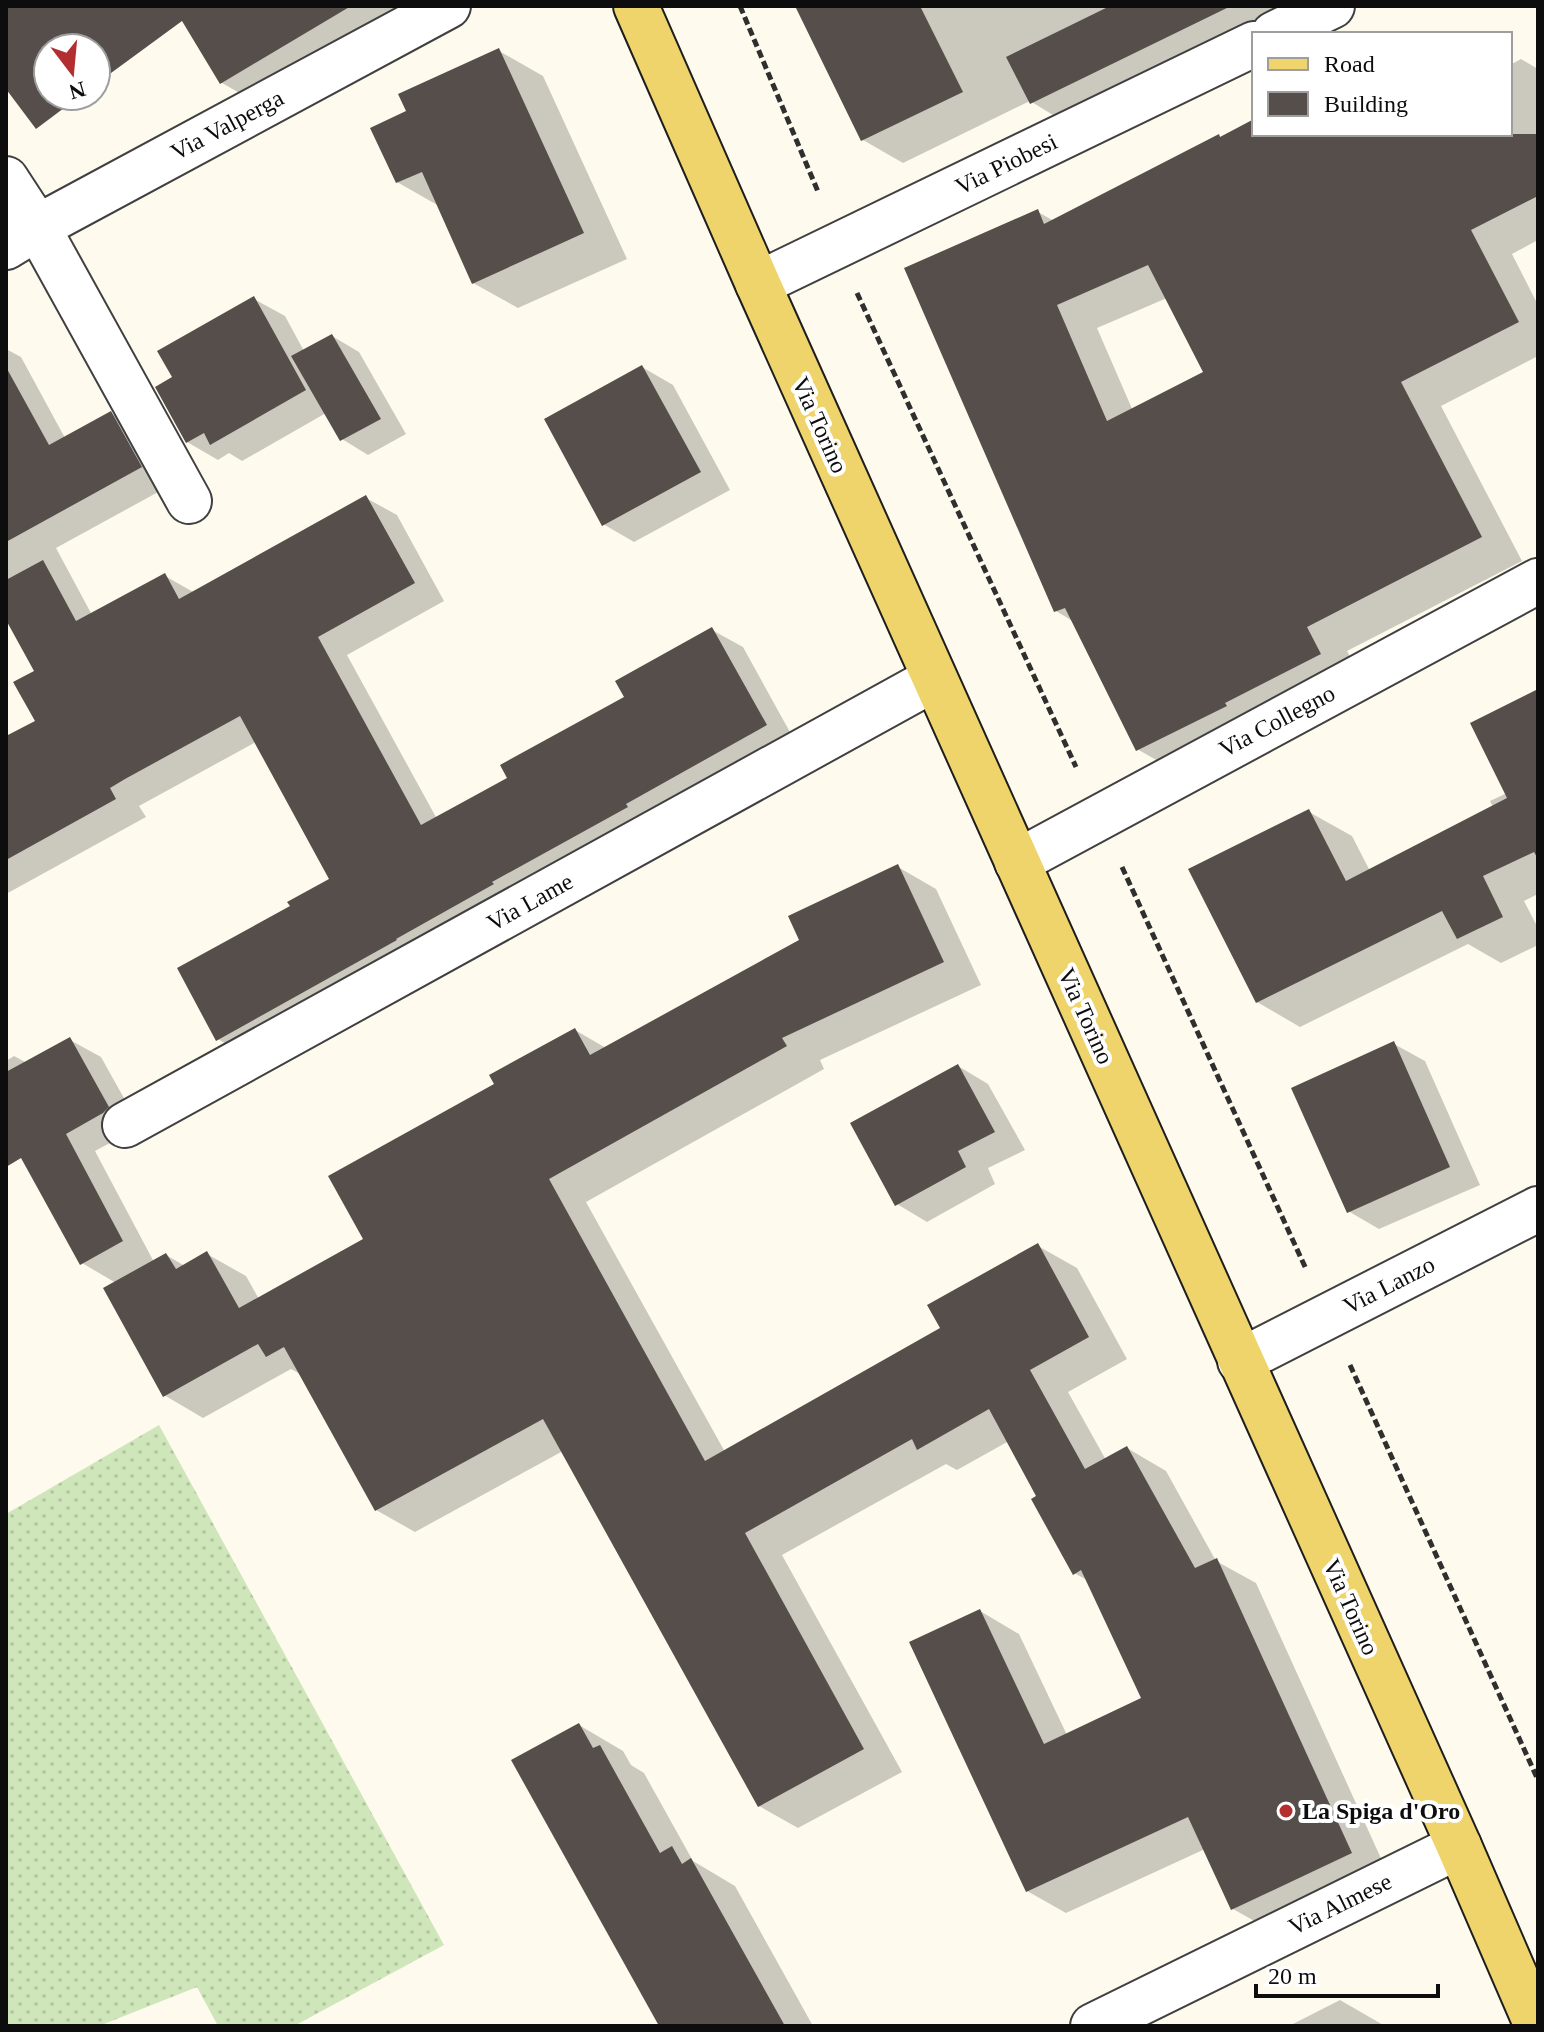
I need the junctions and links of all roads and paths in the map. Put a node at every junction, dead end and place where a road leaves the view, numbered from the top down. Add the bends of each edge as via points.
1 (448, 6) edge
2 (636, 6) edge
3 (740, 6) edge
4 (1332, 6) edge
5 (1278, 32) edge
6 (1252, 45) edge
7 (6, 179) edge
8 (22, 238) edge
9 (839, 245) junction
10 (758, 284) junction
11 (189, 501) dead end
12 (1538, 581) edge
13 (934, 679) junction
14 (1099, 816) junction
15 (1017, 862) junction
16 (125, 1125) dead end
17 (1538, 1209) edge
18 (1328, 1317) junction
19 (1240, 1361) junction
20 (1538, 1780) edge
21 (1459, 1846) junction
22 (1093, 2026) edge
23 (1537, 2026) edge

1 - 8 street, Via Valperga
2 - 10 main road, Via Torino
3 - 9 path
4 - 5 street
6 - 9 street, Via Piobesi
7 - 8 street
8 - 11 street
9 - 10 street, Via Piobesi
9 - 14 path
10 - 13 main road, Via Torino
12 - 14 street, Via Collegno
13 - 15 main road, Via Torino
13 - 16 street, Via Lame
14 - 15 street, Via Collegno
14 - 18 path
15 - 19 main road, Via Torino
17 - 18 street, Via Lanzo
18 - 19 street, Via Lanzo
18 - 20 path
19 - 21 main road, Via Torino
21 - 22 street, Via Almese
21 - 23 main road, Via Torino

